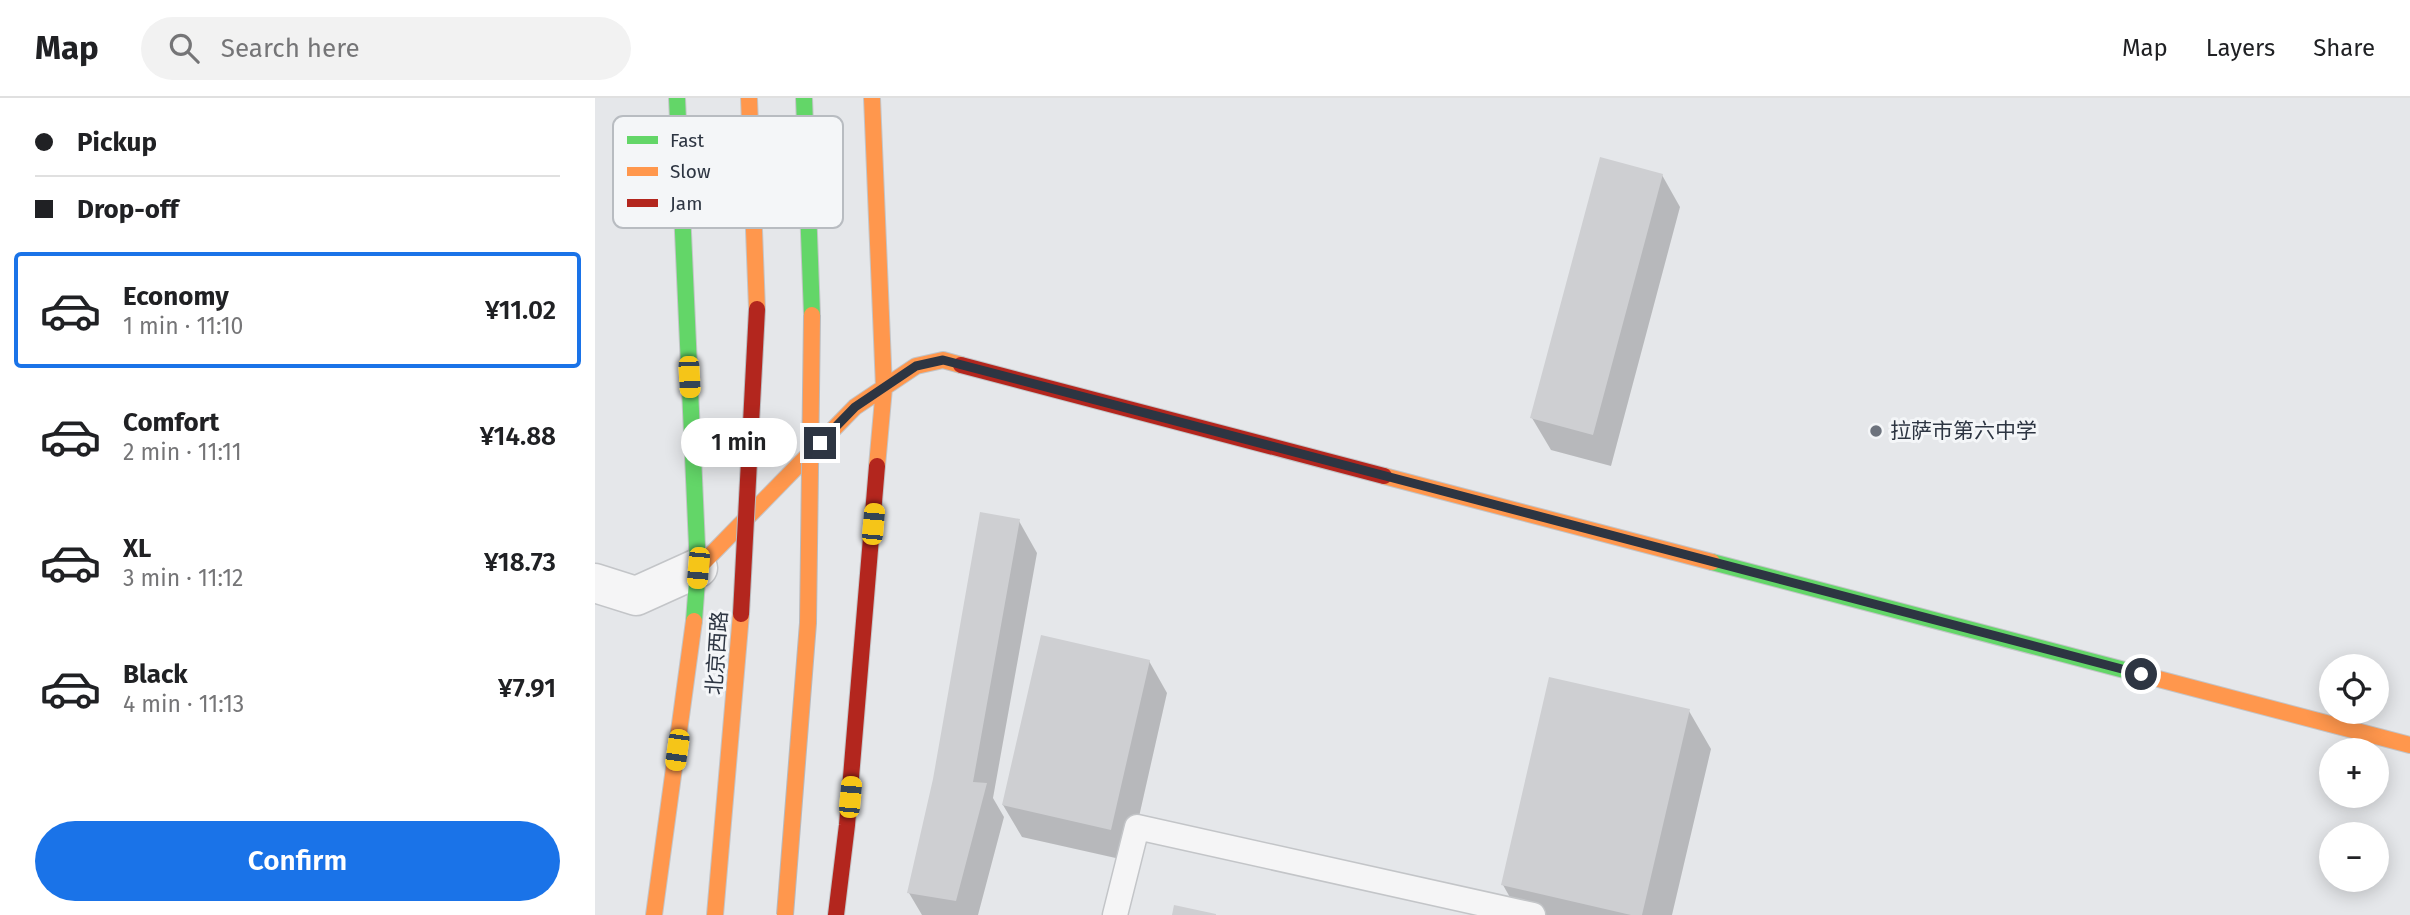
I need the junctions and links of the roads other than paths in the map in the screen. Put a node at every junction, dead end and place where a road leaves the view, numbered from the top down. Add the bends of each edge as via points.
1 (677, 98) edge
2 (749, 98) edge
3 (804, 98) edge
4 (872, 98) edge
5 (678, 116) edge
6 (750, 116) edge
7 (805, 116) edge
8 (683, 228) edge
9 (754, 228) edge
10 (809, 228) edge
11 (884, 388) junction
12 (698, 568) junction
13 (595, 583) edge
14 (2410, 745) edge
15 (654, 915) edge
16 (715, 915) edge
17 (785, 915) edge
18 (836, 915) edge
19 (1115, 915) edge
20 (1533, 915) edge

1 - 5 main road
2 - 6 main road, 北京西路, bridge
3 - 7 main road, bridge
4 - 11 main road
8 - 12 main road
9 - 16 main road, 北京西路, bridge via 757,309 741,614
10 - 17 main road, bridge via 812,314 807,623
11 - 12 main road via 855,407
11 - 14 main road via 916,366 943,360
11 - 18 main road
12 - 13 street via 636,596
12 - 15 main road
19 - 20 lane via 1137,827

